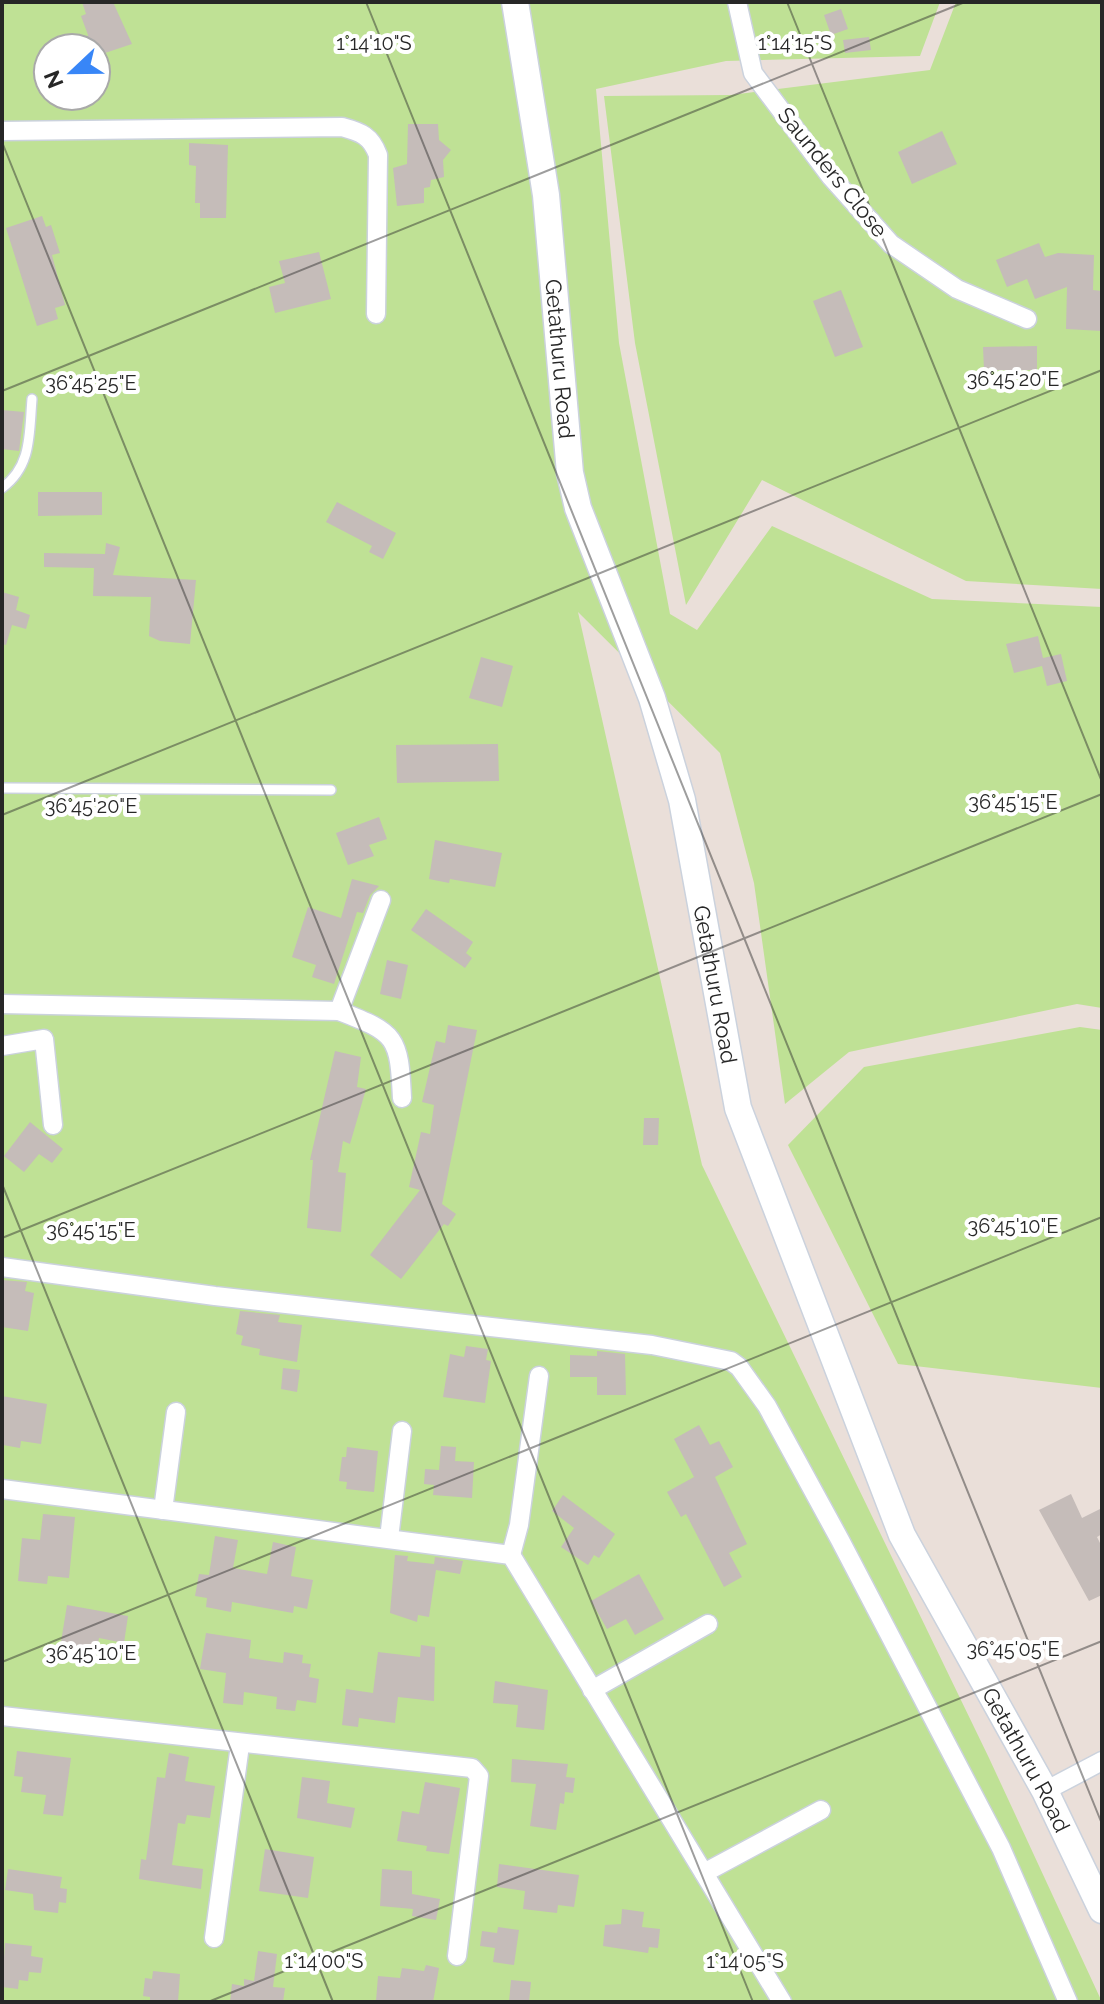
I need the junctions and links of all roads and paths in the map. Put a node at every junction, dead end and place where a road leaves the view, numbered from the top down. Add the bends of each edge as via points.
1 (515, 2) edge
2 (737, 2) edge
3 (2, 131) edge
4 (376, 314) dead end
5 (1027, 319) dead end
6 (32, 399) dead end
7 (2, 488) edge
8 (2, 788) edge
9 (331, 790) dead end
10 (381, 900) dead end
11 (2, 1004) edge
12 (339, 1011) junction
13 (2, 1046) edge
14 (402, 1098) dead end
15 (53, 1125) dead end
16 (2, 1267) edge
17 (539, 1376) dead end
18 (176, 1412) dead end
19 (402, 1431) dead end
20 (2, 1489) edge
21 (163, 1510) junction
22 (389, 1538) junction
23 (511, 1555) junction
24 (708, 1624) dead end
25 (592, 1690) junction
26 (2, 1716) edge
27 (240, 1745) junction
28 (1102, 1761) edge
29 (1045, 1791) junction
30 (821, 1810) dead end
31 (704, 1873) junction
32 (1102, 1910) edge
33 (214, 1938) dead end
34 (457, 1956) dead end
35 (782, 2002) edge
36 (1068, 2002) edge

1 - 29 main road, Getathuru Road via 546,195 570,473 578,508 652,698 682,800 738,1108 902,1535
2 - 5 street, Saunders Close via 753,73 831,177 891,244 957,289
3 - 4 street via 342,127 361,132 378,155
6 - 7 lane via 27,460
8 - 9 lane
10 - 12 street
11 - 12 street
12 - 14 street via 377,1026 400,1052
13 - 15 street via 44,1039
16 - 36 street via 652,1345 731,1361 767,1406 847,1554 1001,1848
17 - 23 street
18 - 21 street
19 - 22 street
20 - 21 street
21 - 22 street
22 - 23 street
23 - 25 street
24 - 25 street
25 - 31 street
26 - 27 street
27 - 33 street
27 - 34 street via 472,1768 479,1776
28 - 29 street
29 - 32 main road, Getathuru Road
30 - 31 street
31 - 35 street

